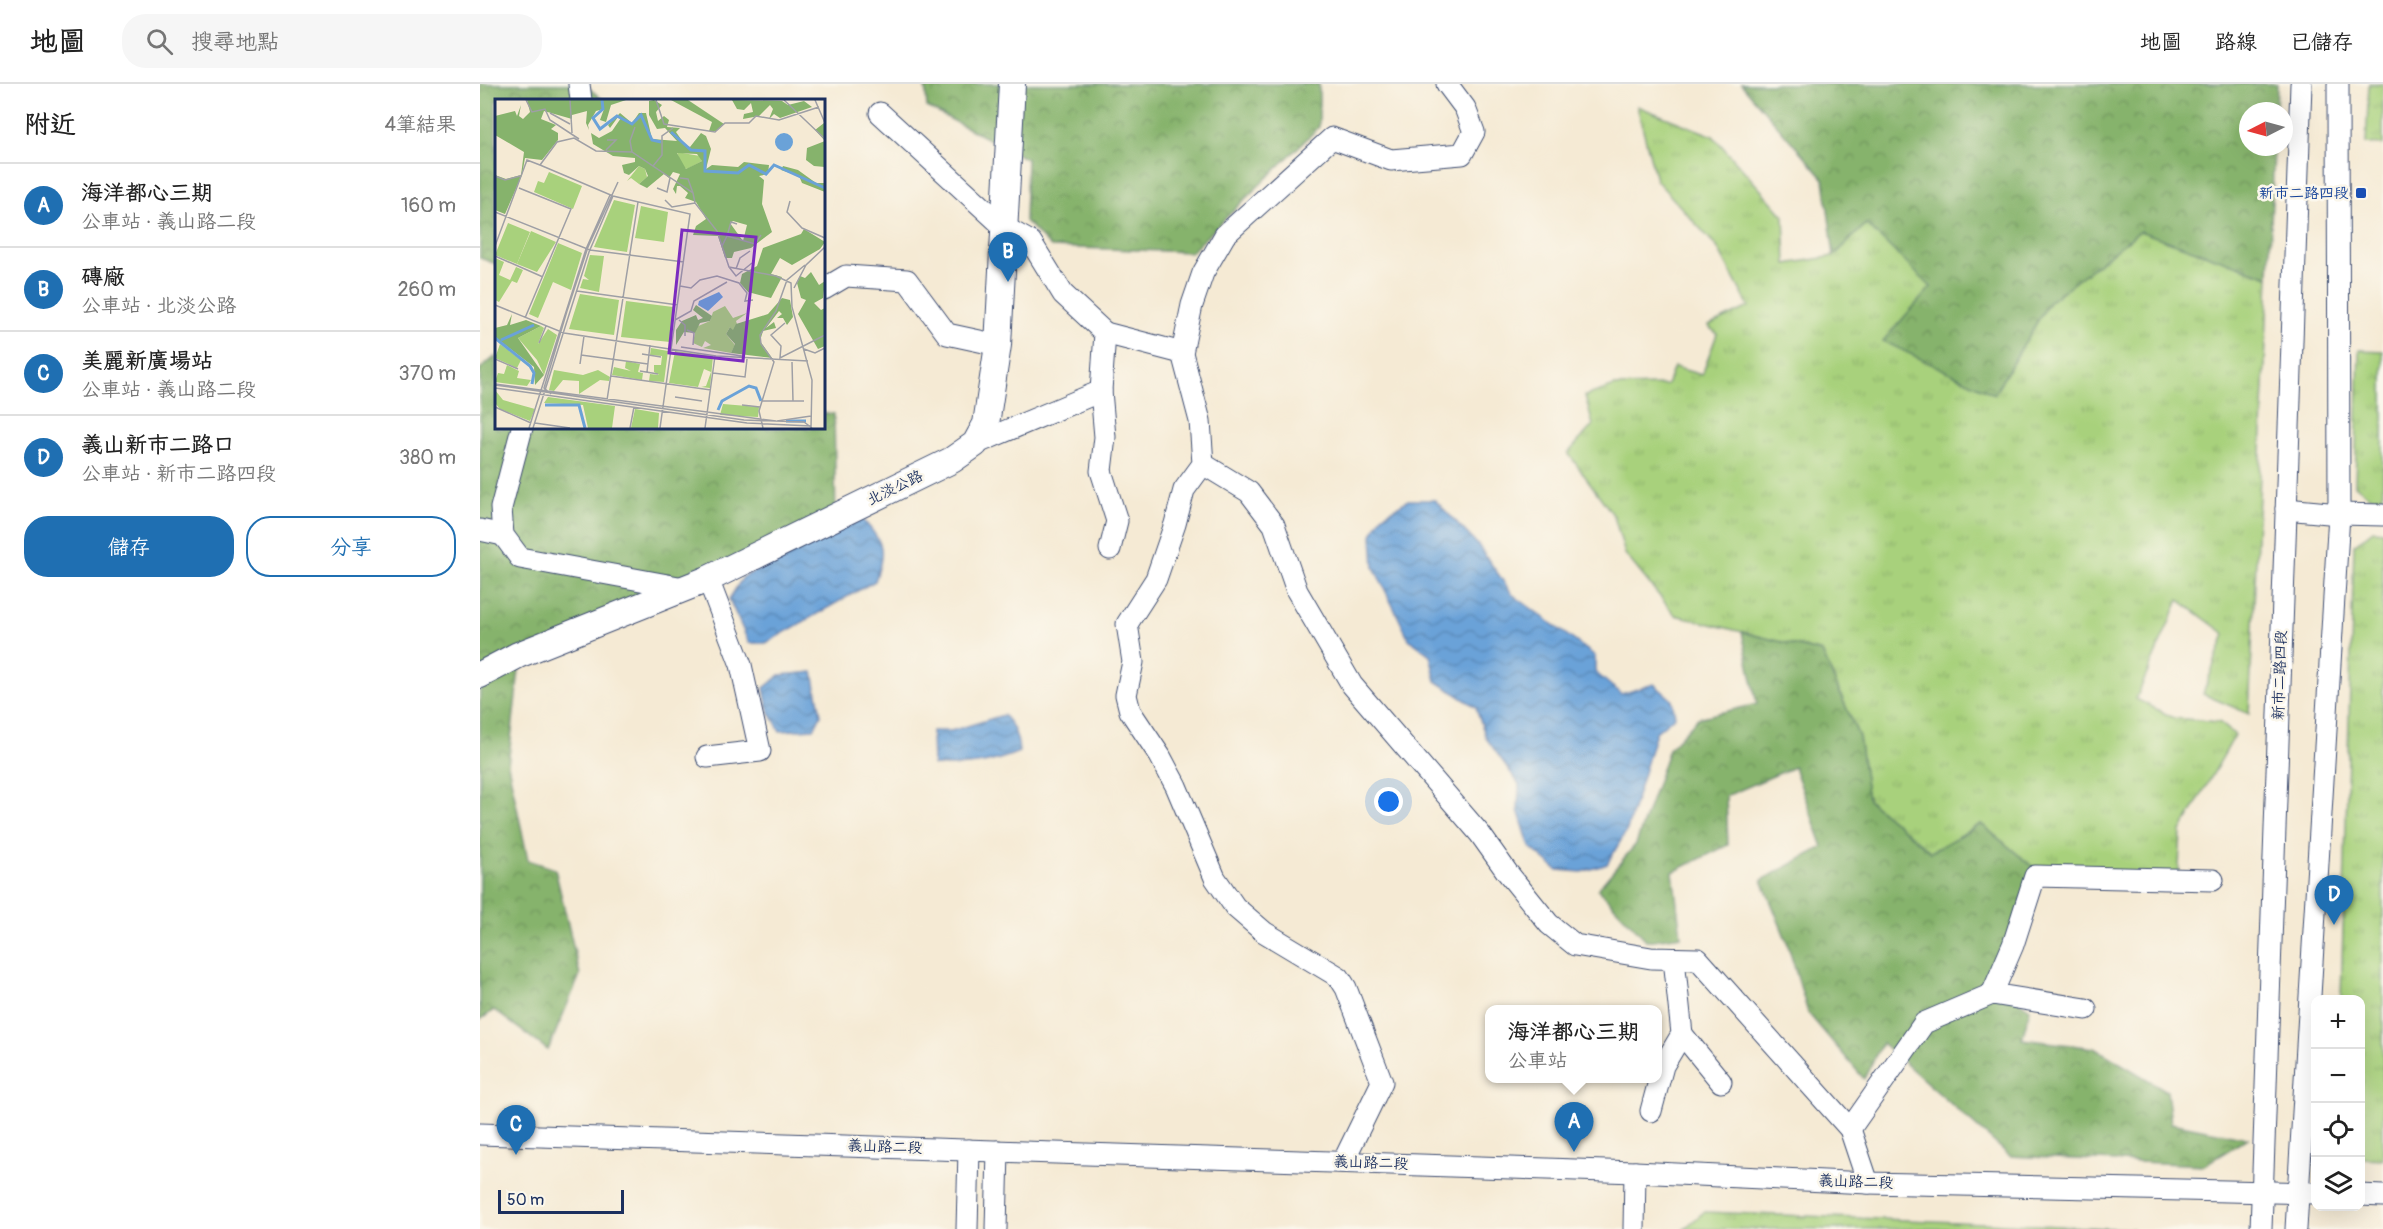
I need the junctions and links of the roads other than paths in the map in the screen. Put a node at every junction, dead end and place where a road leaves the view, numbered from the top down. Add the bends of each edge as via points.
1 (579, 84) edge
2 (1012, 84) edge
3 (1447, 84) edge
4 (2301, 84) edge
5 (2338, 84) edge
6 (581, 99) edge
7 (880, 113) dead end
8 (1004, 227) junction
9 (825, 288) edge
10 (1105, 333) junction
11 (998, 345) junction
12 (1182, 353) junction
13 (1101, 391) junction
14 (522, 429) edge
15 (975, 444) junction
16 (1203, 465) junction
17 (2286, 509) junction
18 (2339, 514) junction
19 (2383, 515) edge
20 (480, 530) edge
21 (503, 536) junction
22 (1110, 549) dead end
23 (708, 579) junction
24 (684, 588) junction
25 (480, 675) edge
26 (707, 757) dead end
27 (2213, 880) dead end
28 (1674, 959) junction
29 (1992, 994) junction
30 (2086, 1009) dead end
31 (1682, 1034) junction
32 (1662, 1070) edge
33 (1721, 1082) dead end
34 (1659, 1083) edge
35 (1652, 1111) dead end
36 (1850, 1129) junction
37 (480, 1134) edge
38 (969, 1150) junction
39 (998, 1150) junction
40 (1343, 1162) junction
41 (1635, 1172) junction
42 (1868, 1183) junction
43 (2262, 1193) junction
44 (2306, 1193) edge
45 (2365, 1195) edge
46 (2383, 1196) edge
47 (967, 1229) edge
48 (996, 1229) edge
49 (1634, 1229) edge
50 (2260, 1229) edge
51 (2296, 1229) edge

1 - 6 street
2 - 8 main road
3 - 12 street via 1466,108 1474,132 1462,153 1391,160 1332,138 1225,235 1203,273
4 - 17 street, 新市二路四段
5 - 18 street
7 - 8 street
8 - 10 street via 1031,242 1063,294
8 - 11 main road
9 - 11 street via 846,276 907,280 947,334
10 - 12 street
10 - 13 street
11 - 15 main road via 986,424
12 - 16 street via 1200,421
13 - 15 street
13 - 22 street via 1105,437 1101,471 1117,520
14 - 21 street via 501,508
15 - 23 main road, 北淡公路 via 952,460
16 - 28 street via 1249,492 1274,525 1297,591 1352,685 1480,834 1549,924 1575,945
16 - 40 street via 1184,490 1156,579 1127,624 1133,662 1125,695 1130,711 1176,786 1215,878 1235,907 1264,932 1339,977 1346,988 1382,1082
17 - 18 street
17 - 43 street, 新市二路四段
18 - 19 street
18 - 44 street
20 - 21 street
21 - 24 street via 520,558
23 - 24 main road, 北淡公路
23 - 26 street via 741,665 760,751
24 - 25 main road, 北淡公路 via 518,655
27 - 29 street via 2035,876
28 - 31 street
28 - 36 street via 1698,959
29 - 30 street
29 - 36 street via 1924,1023
31 - 32 street
31 - 33 street
34 - 35 street
36 - 42 street
37 - 38 street, 義山路二段
38 - 39 street, 義山路二段
38 - 47 street
39 - 40 street, 義山路二段
39 - 48 street
40 - 41 street, 義山路二段
41 - 42 street, 義山路二段
41 - 49 street
42 - 43 street, 義山路二段
43 - 44 street, 義山路二段
43 - 50 street, 新市二路四段
44 - 51 street
45 - 46 street

